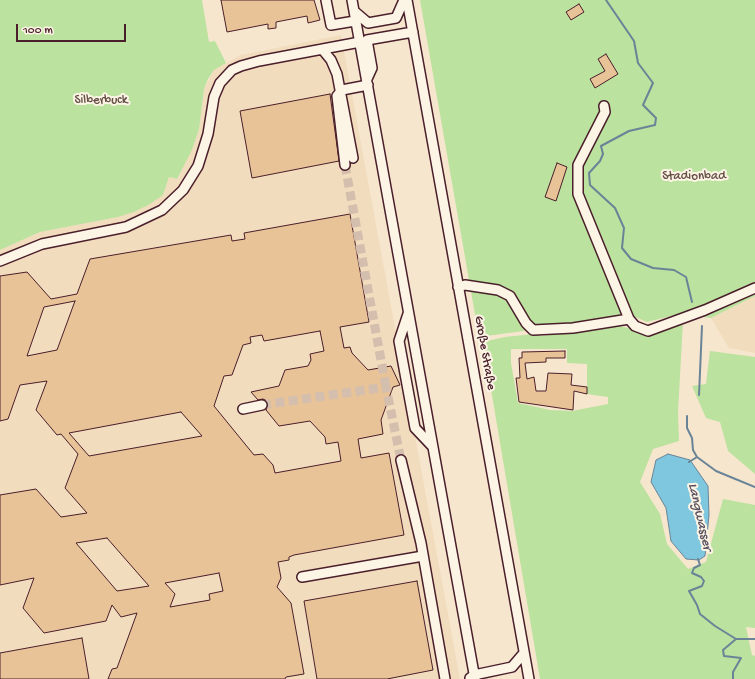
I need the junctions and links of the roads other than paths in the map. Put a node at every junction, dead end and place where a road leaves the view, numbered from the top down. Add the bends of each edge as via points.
1 (326, 0) edge
2 (352, 0) edge
3 (405, 0) edge
4 (354, 11) junction
5 (355, 21) junction
6 (413, 32) junction
7 (360, 42) junction
8 (322, 49) junction
9 (368, 83) junction
10 (340, 91) junction
11 (604, 106) dead end
12 (353, 158) tunnel mouth
13 (345, 165) tunnel mouth
14 (0, 262) edge
15 (458, 287) junction
16 (755, 288) edge
17 (409, 313) junction
18 (630, 319) junction
19 (262, 406) tunnel mouth
20 (243, 409) dead end
21 (433, 448) junction
22 (401, 460) tunnel mouth
23 (423, 556) junction
24 (302, 577) dead end
25 (524, 653) junction
26 (473, 678) edge
27 (445, 679) edge
28 (529, 679) edge

1 - 5 lane via 331,25
2 - 4 lane
3 - 4 lane, Große Straße via 396,18 368,23
3 - 6 lane, Große Straße
4 - 5 lane
5 - 7 lane
6 - 9 lane via 367,40 372,68
6 - 15 lane, Große Straße
7 - 8 lane
7 - 9 lane
8 - 10 lane via 335,68
8 - 14 lane via 249,63 232,70 220,82 214,97 208,134 198,166 183,190 162,210 126,227 42,244
9 - 10 lane
9 - 17 lane
10 - 12 lane
10 - 13 lane via 336,102
11 - 18 lane via 605,112 578,165 578,194
15 - 18 lane via 465,285 498,290 510,296 533,330 573,328
15 - 25 lane, Große Straße
16 - 18 lane via 648,331 635,326
17 - 21 lane
17 - 21 lane via 399,341 403,365 415,428
19 - 20 lane
21 - 26 lane
22 - 23 lane
23 - 24 lane
23 - 27 lane
25 - 26 lane via 512,668
25 - 28 lane, Große Straße

